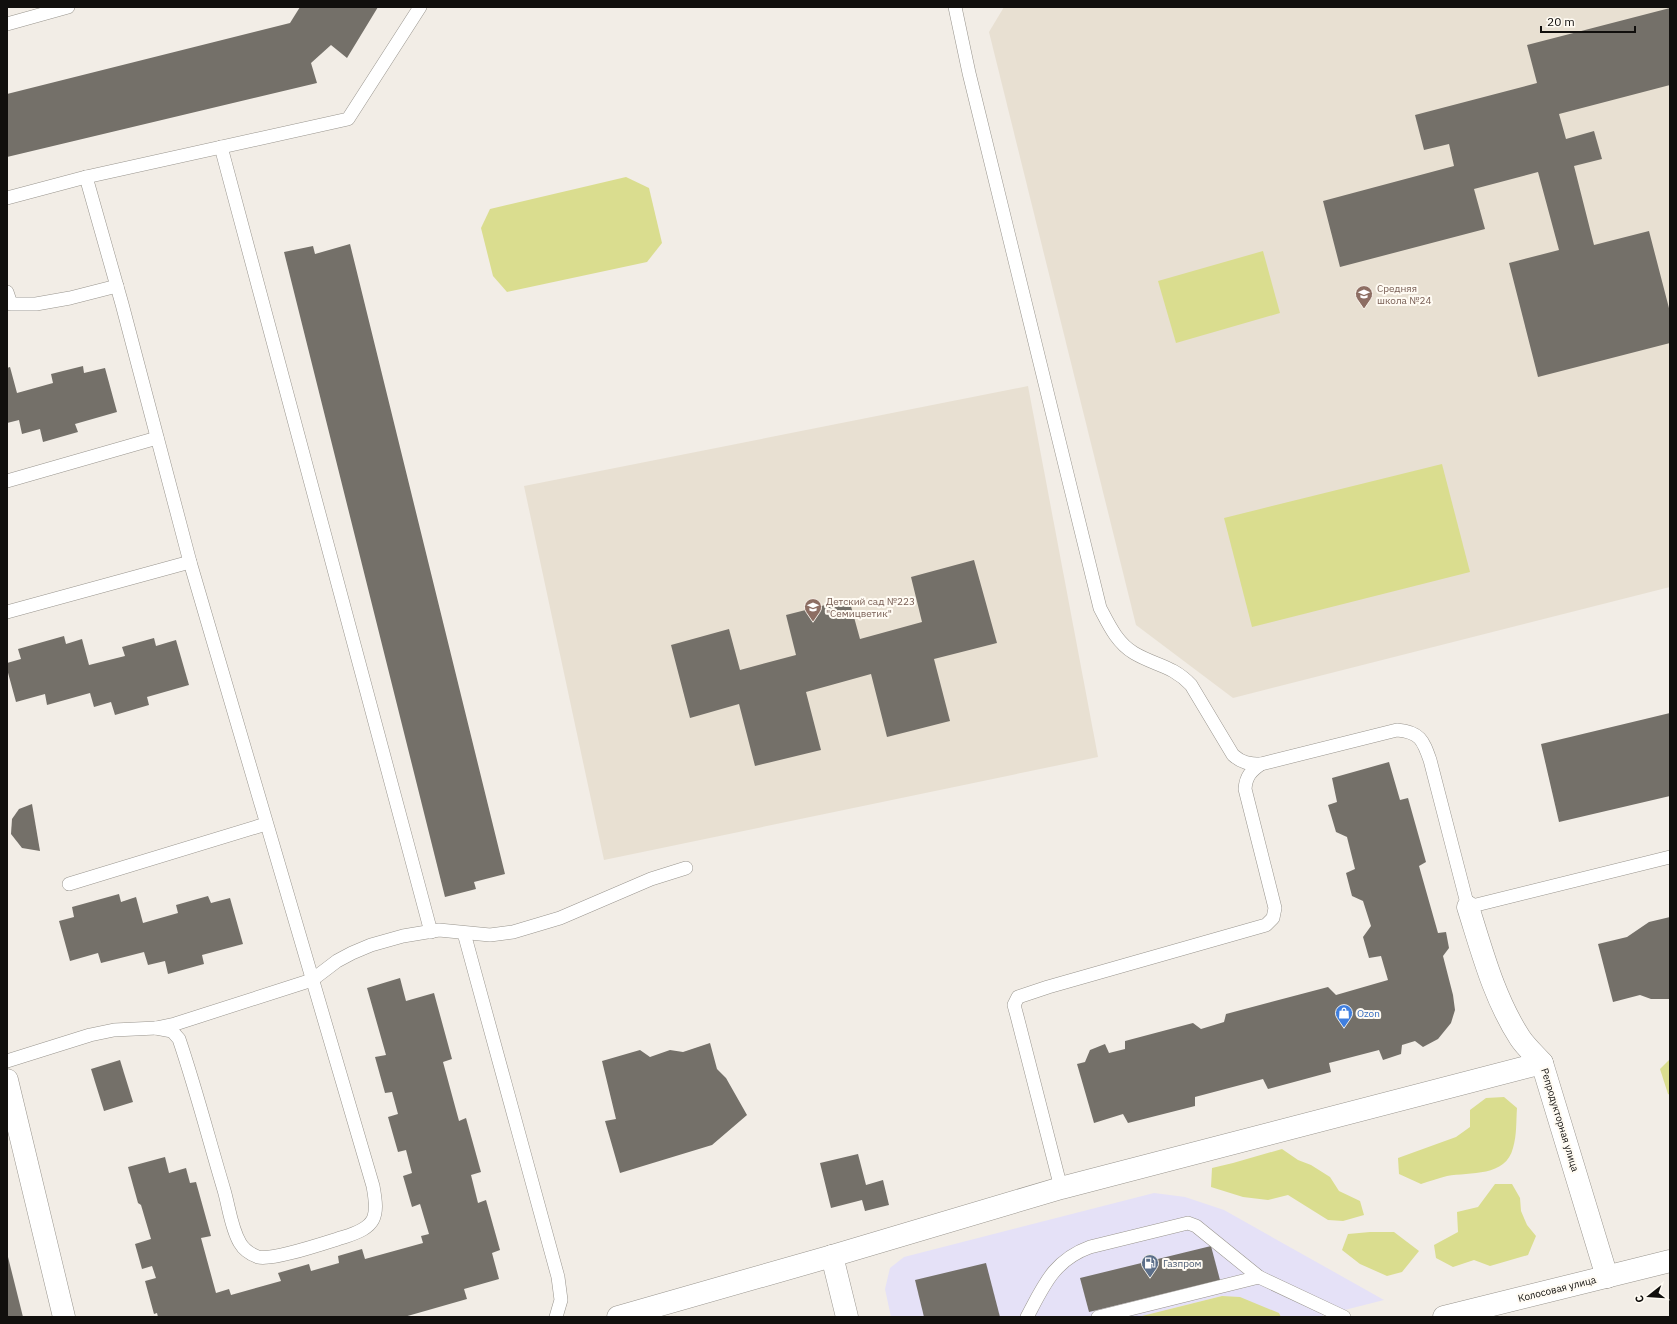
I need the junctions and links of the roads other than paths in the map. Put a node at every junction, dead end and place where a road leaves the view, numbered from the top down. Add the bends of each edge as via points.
1 (68, 7) edge
2 (420, 7) edge
3 (955, 7) edge
4 (7, 24) edge
5 (221, 147) junction
6 (86, 177) junction
7 (7, 198) edge
8 (117, 286) junction
9 (7, 292) edge
10 (157, 438) junction
11 (7, 481) edge
12 (190, 562) junction
13 (7, 612) edge
14 (1261, 764) junction
15 (266, 824) junction
16 (1670, 857) edge
17 (686, 868) dead end
18 (69, 884) dead end
19 (1468, 906) junction
20 (431, 932) junction
21 (464, 933) junction
22 (312, 980) junction
23 (156, 1028) junction
24 (7, 1061) edge
25 (1542, 1064) junction
26 (7, 1080) edge
27 (1061, 1188) junction
28 (832, 1256) junction
29 (1670, 1260) edge
30 (1607, 1276) junction
31 (1259, 1277) junction
32 (64, 1317) edge
33 (556, 1317) edge
34 (618, 1317) edge
35 (847, 1317) edge
36 (1027, 1317) edge
37 (1098, 1317) edge
38 (1344, 1317) edge
39 (1444, 1317) edge

1 - 4 lane
2 - 5 lane via 348,119
3 - 14 lane via 1100,608 1112,631 1124,646 1172,669 1191,685 1233,755 1248,764
5 - 6 lane
5 - 20 lane
6 - 7 lane
6 - 8 lane
8 - 9 lane via 36,304 11,304
8 - 10 lane
10 - 11 lane
10 - 12 lane
12 - 13 lane
12 - 15 lane
14 - 19 lane via 1397,730 1416,735 1424,742 1430,760
14 - 27 lane via 1252,770 1246,779 1245,789 1275,908 1273,918 1266,925 1040,989 1018,997 1014,1005
15 - 18 lane
15 - 22 lane
16 - 19 lane
17 - 21 lane via 651,879 560,918 513,932 490,935
19 - 25 main road, Репродукторная улица via 1494,987 1508,1017 1521,1039
20 - 21 lane via 439,930
20 - 22 lane via 403,936 352,953
21 - 33 lane via 558,1277 561,1300
22 - 23 lane
22 - 23 lane via 377,1206 374,1220 365,1228 291,1253 260,1257 246,1252 239,1242 179,1039 172,1031
23 - 24 lane via 114,1030 90,1035
25 - 27 main road
25 - 30 main road, Репродукторная улица
26 - 32 main road
27 - 28 main road
28 - 34 main road
28 - 35 main road
29 - 30 main road, Колосовая улица
30 - 39 main road, Колосовая улица
31 - 36 lane via 1196,1226 1182,1224 1090,1247 1070,1256 1052,1272
31 - 37 lane
31 - 38 lane

